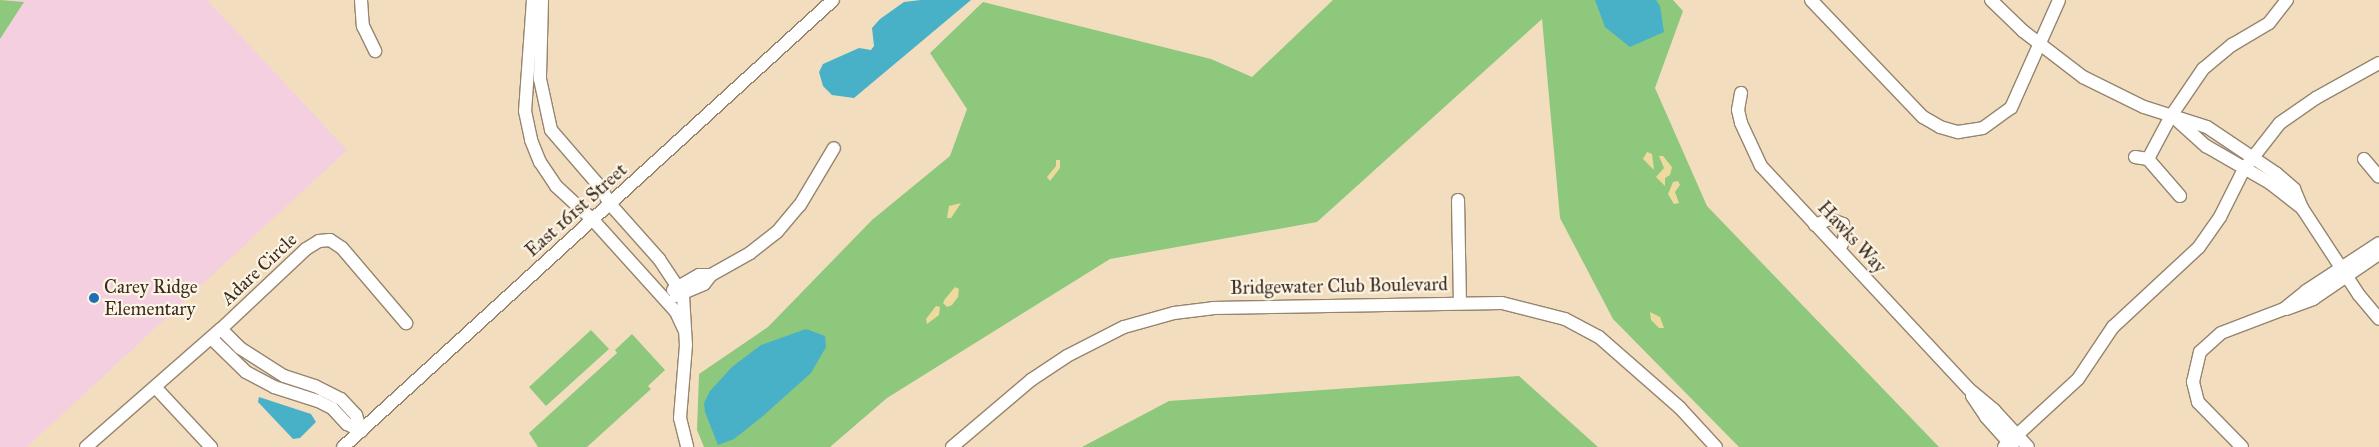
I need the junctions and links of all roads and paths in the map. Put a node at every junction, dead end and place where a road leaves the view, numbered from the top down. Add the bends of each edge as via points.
1 (361, 0) edge
2 (533, 0) edge
3 (542, 0) edge
4 (833, 0) edge
5 (1811, 0) edge
6 (1991, 0) edge
7 (2060, 0) edge
8 (2287, 0) edge
9 (2040, 46) junction
10 (375, 51) dead end
11 (2379, 63) edge
12 (1741, 93) dead end
13 (2170, 116) junction
14 (2222, 136) junction
15 (834, 148) dead end
16 (2212, 151) junction
17 (2135, 157) dead end
18 (2252, 157) junction
19 (2148, 159) junction
20 (2364, 159) dead end
21 (2244, 169) junction
22 (2379, 177) edge
23 (2180, 196) dead end
24 (1458, 200) dead end
25 (610, 204) junction
26 (2302, 208) junction
27 (593, 220) junction
28 (1815, 225) junction
29 (2379, 243) edge
30 (1839, 250) junction
31 (2379, 254) edge
32 (2344, 272) junction
33 (680, 290) junction
34 (664, 299) junction
35 (1460, 303) junction
36 (2379, 319) edge
37 (406, 323) dead end
38 (684, 329) junction
39 (216, 334) junction
40 (156, 388) junction
41 (361, 431) junction
42 (2011, 443) edge
43 (86, 447) edge
44 (211, 447) edge
45 (343, 447) edge
46 (687, 447) edge
47 (952, 447) edge
48 (1716, 447) edge
49 (2028, 447) edge
50 (2242, 447) edge

1 - 10 street via 363,26
2 - 27 street via 526,111 531,140 540,162 556,186
3 - 25 street via 539,60 546,116 551,130 601,188
4 - 25 street, East 161st Street
5 - 9 street via 1923,117 1948,130 1983,128 2005,114 2017,99
6 - 9 street
7 - 9 street
8 - 13 street via 2269,23 2232,45 2203,69
9 - 13 street via 2083,77 2114,94
11 - 18 street via 2292,113
12 - 28 street, Hawks Way via 1738,110 1753,152 1774,181
13 - 14 street via 2206,127
13 - 16 street
13 - 19 street
14 - 16 street
14 - 18 street
15 - 33 street via 800,205 777,232 750,253 711,275 699,274
16 - 21 street
17 - 19 street
18 - 21 street
18 - 26 street via 2286,182
19 - 23 street
20 - 22 street
21 - 26 street via 2270,183
21 - 42 street via 2220,217 2199,247 2113,327 2078,379
24 - 35 street
25 - 27 street, East 161st Street
25 - 33 street via 659,259
26 - 32 street
27 - 34 street
27 - 41 street, East 161st Street
28 - 30 street, Hawks Way
28 - 30 street via 1830,219 1843,224 1845,238
29 - 32 street
30 - 42 street, Hawks Way via 1968,390 1986,417
31 - 32 street
32 - 36 street
32 - 50 street via 2284,309 2221,333 2209,341 2198,357 2193,386 2198,402
33 - 34 street
33 - 38 street
34 - 38 street
35 - 47 street, Bridgewater Club Boulevard via 1213,308 1174,313 1124,327 1067,356 1031,380
35 - 48 street, Bridgewater Club Boulevard via 1502,303 1533,309 1565,319 1599,337 1680,408
37 - 39 street, Adare Circle via 342,248 330,240 319,240
38 - 46 street via 680,418
39 - 40 street, Adare Circle
39 - 41 street via 277,372 341,399 356,415
40 - 43 street, Adare Circle
40 - 44 street
41 - 45 street, East 161st Street
42 - 49 street, Hawks Way

